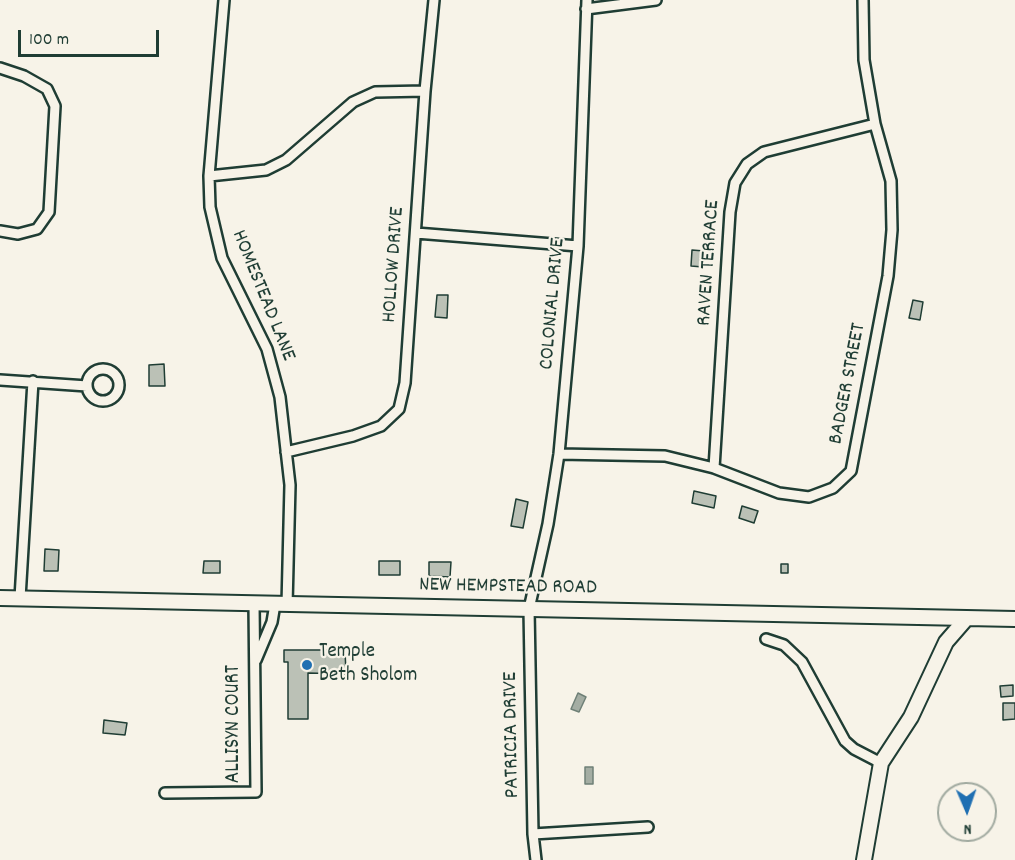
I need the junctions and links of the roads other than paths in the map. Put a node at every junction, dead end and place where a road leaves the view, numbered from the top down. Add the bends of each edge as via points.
1 (224, 0) edge
2 (434, 0) edge
3 (656, 0) edge
4 (863, 0) edge
5 (587, 4) edge
6 (0, 68) edge
7 (425, 91) junction
8 (875, 124) junction
9 (209, 176) junction
10 (0, 231) edge
11 (416, 233) junction
12 (578, 246) junction
13 (0, 380) edge
14 (33, 381) junction
15 (87, 386) dead end
16 (286, 452) junction
17 (558, 454) junction
18 (714, 468) junction
19 (0, 598) edge
20 (20, 598) junction
21 (254, 604) junction
22 (281, 605) junction
23 (529, 609) junction
24 (966, 619) junction
25 (1015, 619) edge
26 (765, 639) dead end
27 (254, 665) junction
28 (881, 763) junction
29 (165, 793) dead end
30 (648, 827) dead end
31 (532, 834) junction
32 (536, 860) edge
33 (864, 860) edge

1 - 9 street, HOMESTEAD LANE
2 - 7 street, HOLLOW DRIVE
3 - 5 street
4 - 8 street, BADGER STREET via 864,60
5 - 12 street, COLONIAL DRIVE
6 - 10 street via 47,89 55,106 49,212 37,229 18,234
7 - 9 street via 375,93 353,102 286,160 266,170
7 - 11 street, HOLLOW DRIVE
8 - 18 street, RAVEN TERRACE via 764,153 747,164 735,183 729,212
8 - 18 street, BADGER STREET via 891,181 891,242 888,276 850,471 833,489 809,497 779,493
9 - 16 street, HOMESTEAD LANE via 210,207 222,258 267,349 280,398
11 - 12 street
11 - 16 street, HOLLOW DRIVE via 405,383 399,409 381,426
12 - 17 street, COLONIAL DRIVE
13 - 14 street
14 - 15 street
14 - 20 street
16 - 22 street, HOMESTEAD LANE via 290,484
17 - 18 street, BADGER STREET via 665,456
17 - 23 street, COLONIAL DRIVE via 548,524
19 - 20 street, NEW HEMPSTEAD ROAD
20 - 21 street, NEW HEMPSTEAD ROAD
21 - 22 street, NEW HEMPSTEAD ROAD
21 - 27 street, ALLISYN COURT
22 - 23 street, NEW HEMPSTEAD ROAD
22 - 27 street, HOMESTEAD LANE
23 - 24 street, NEW HEMPSTEAD ROAD
23 - 31 street, PATRICIA DRIVE
24 - 25 street, NEW HEMPSTEAD ROAD
24 - 28 street via 946,642 911,717
26 - 28 street via 796,655 845,741
27 - 29 street, ALLISYN COURT via 256,792
28 - 33 street
30 - 31 street
31 - 32 street, PATRICIA DRIVE

